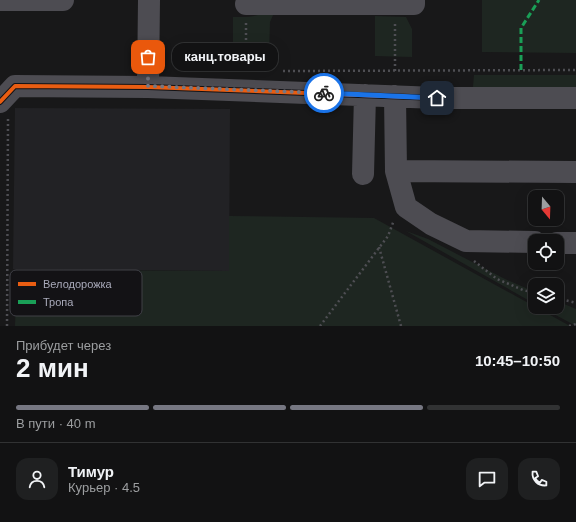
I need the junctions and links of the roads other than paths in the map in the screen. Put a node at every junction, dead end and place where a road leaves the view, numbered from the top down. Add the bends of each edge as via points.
1 (0, 0) edge
2 (63, 0) edge
3 (149, 0) edge
4 (404, 2) edge
5 (246, 4) road end
6 (148, 86) junction
7 (365, 95) junction
8 (395, 96) junction
9 (4, 98) edge
10 (576, 98) edge
11 (396, 171) junction
12 (576, 172) edge
13 (363, 174) dead end
14 (528, 242) edge
15 (564, 243) edge
16 (576, 243) edge

1 - 2 street
3 - 6 street
4 - 5 street
6 - 7 street
6 - 9 street via 15,86
7 - 8 street
7 - 13 street
8 - 10 street
8 - 11 street
11 - 12 street
11 - 14 street via 406,207 431,224 466,241
15 - 16 street

